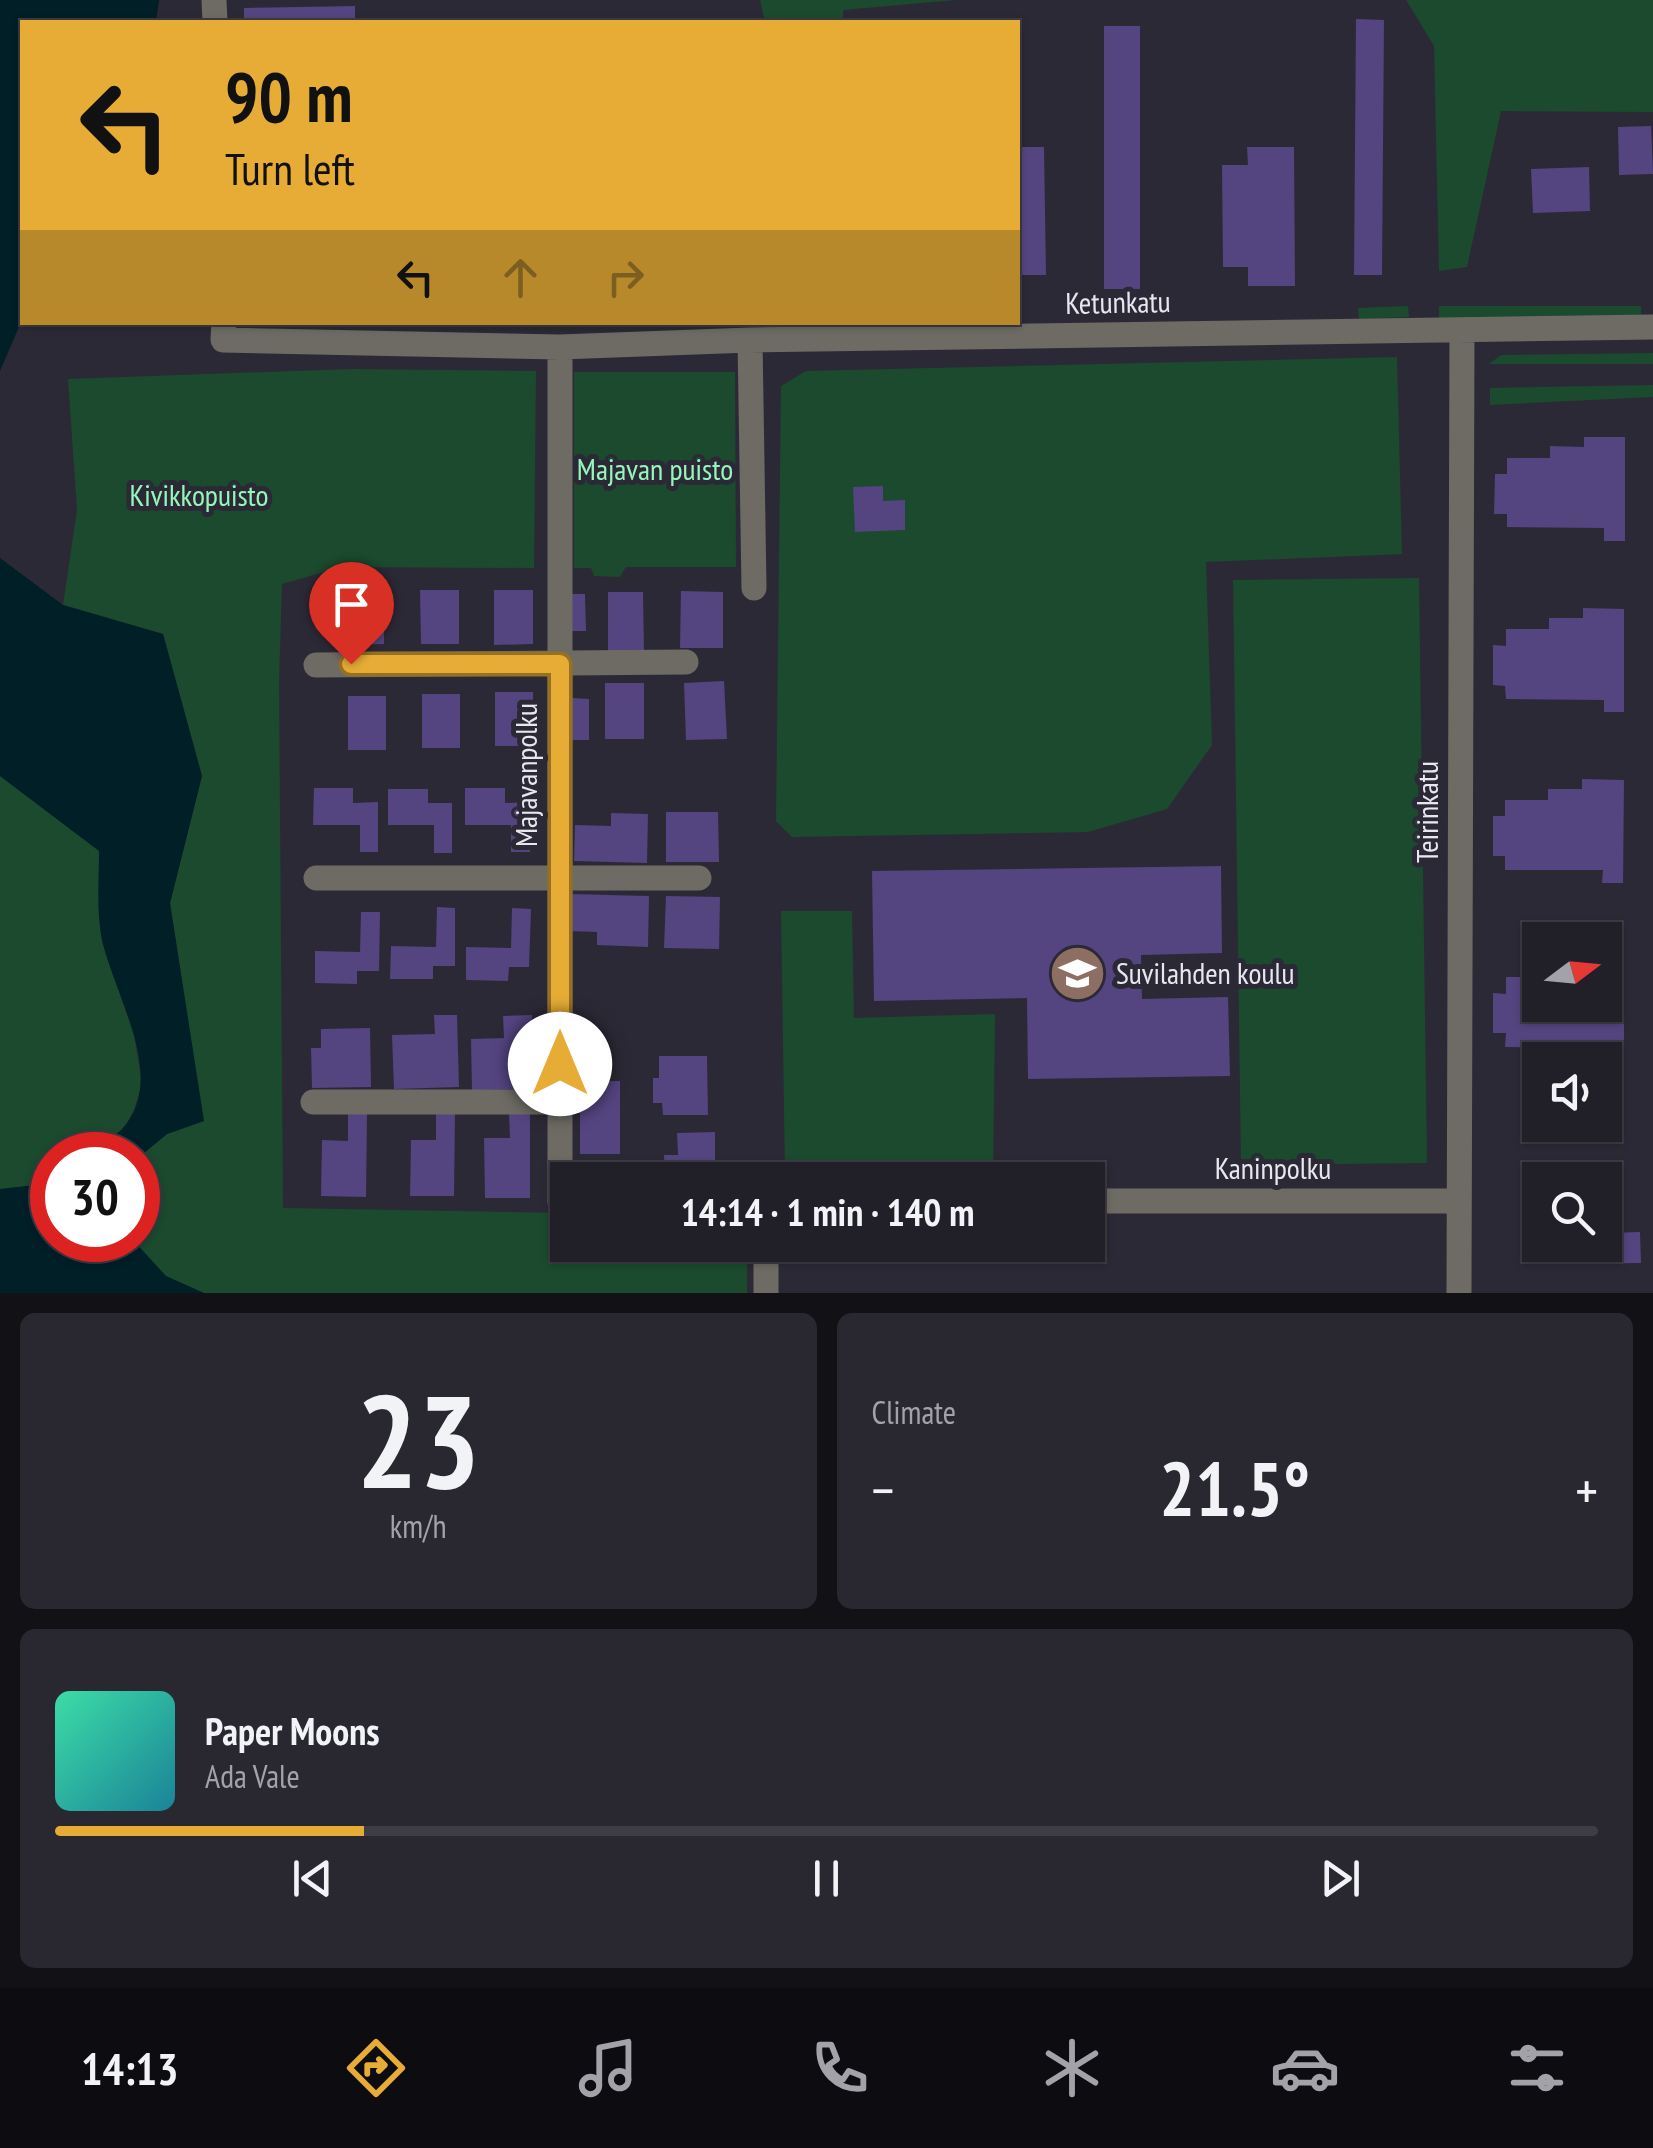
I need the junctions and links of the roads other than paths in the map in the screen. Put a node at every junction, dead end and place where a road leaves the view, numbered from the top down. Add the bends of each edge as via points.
1 (1653, 327) edge
2 (224, 331) edge
3 (1462, 331) junction
4 (750, 340) junction
5 (560, 347) junction
6 (754, 588) dead end
7 (686, 662) dead end
8 (316, 664) dead end
9 (560, 664) junction
10 (560, 877) junction
11 (316, 878) dead end
12 (699, 878) dead end
13 (313, 1102) dead end
14 (560, 1102) junction
15 (560, 1162) edge
16 (1105, 1201) edge
17 (1459, 1201) junction
18 (766, 1262) edge
19 (766, 1293) edge
20 (1459, 1293) edge

1 - 3 street, Ketunkatu
2 - 5 street, Ketunkatu
3 - 4 street, Ketunkatu
3 - 17 street, Teirinkatu
4 - 5 street, Ketunkatu
4 - 6 street
5 - 9 street, Majavanpolku
7 - 9 street
8 - 9 street
9 - 10 street, Majavanpolku
10 - 11 street
10 - 12 street
10 - 14 street, Majavanpolku
13 - 14 street
14 - 15 street, Majavanpolku
16 - 17 street, Kaninpolku
17 - 20 street, Teirinkatu
18 - 19 street

